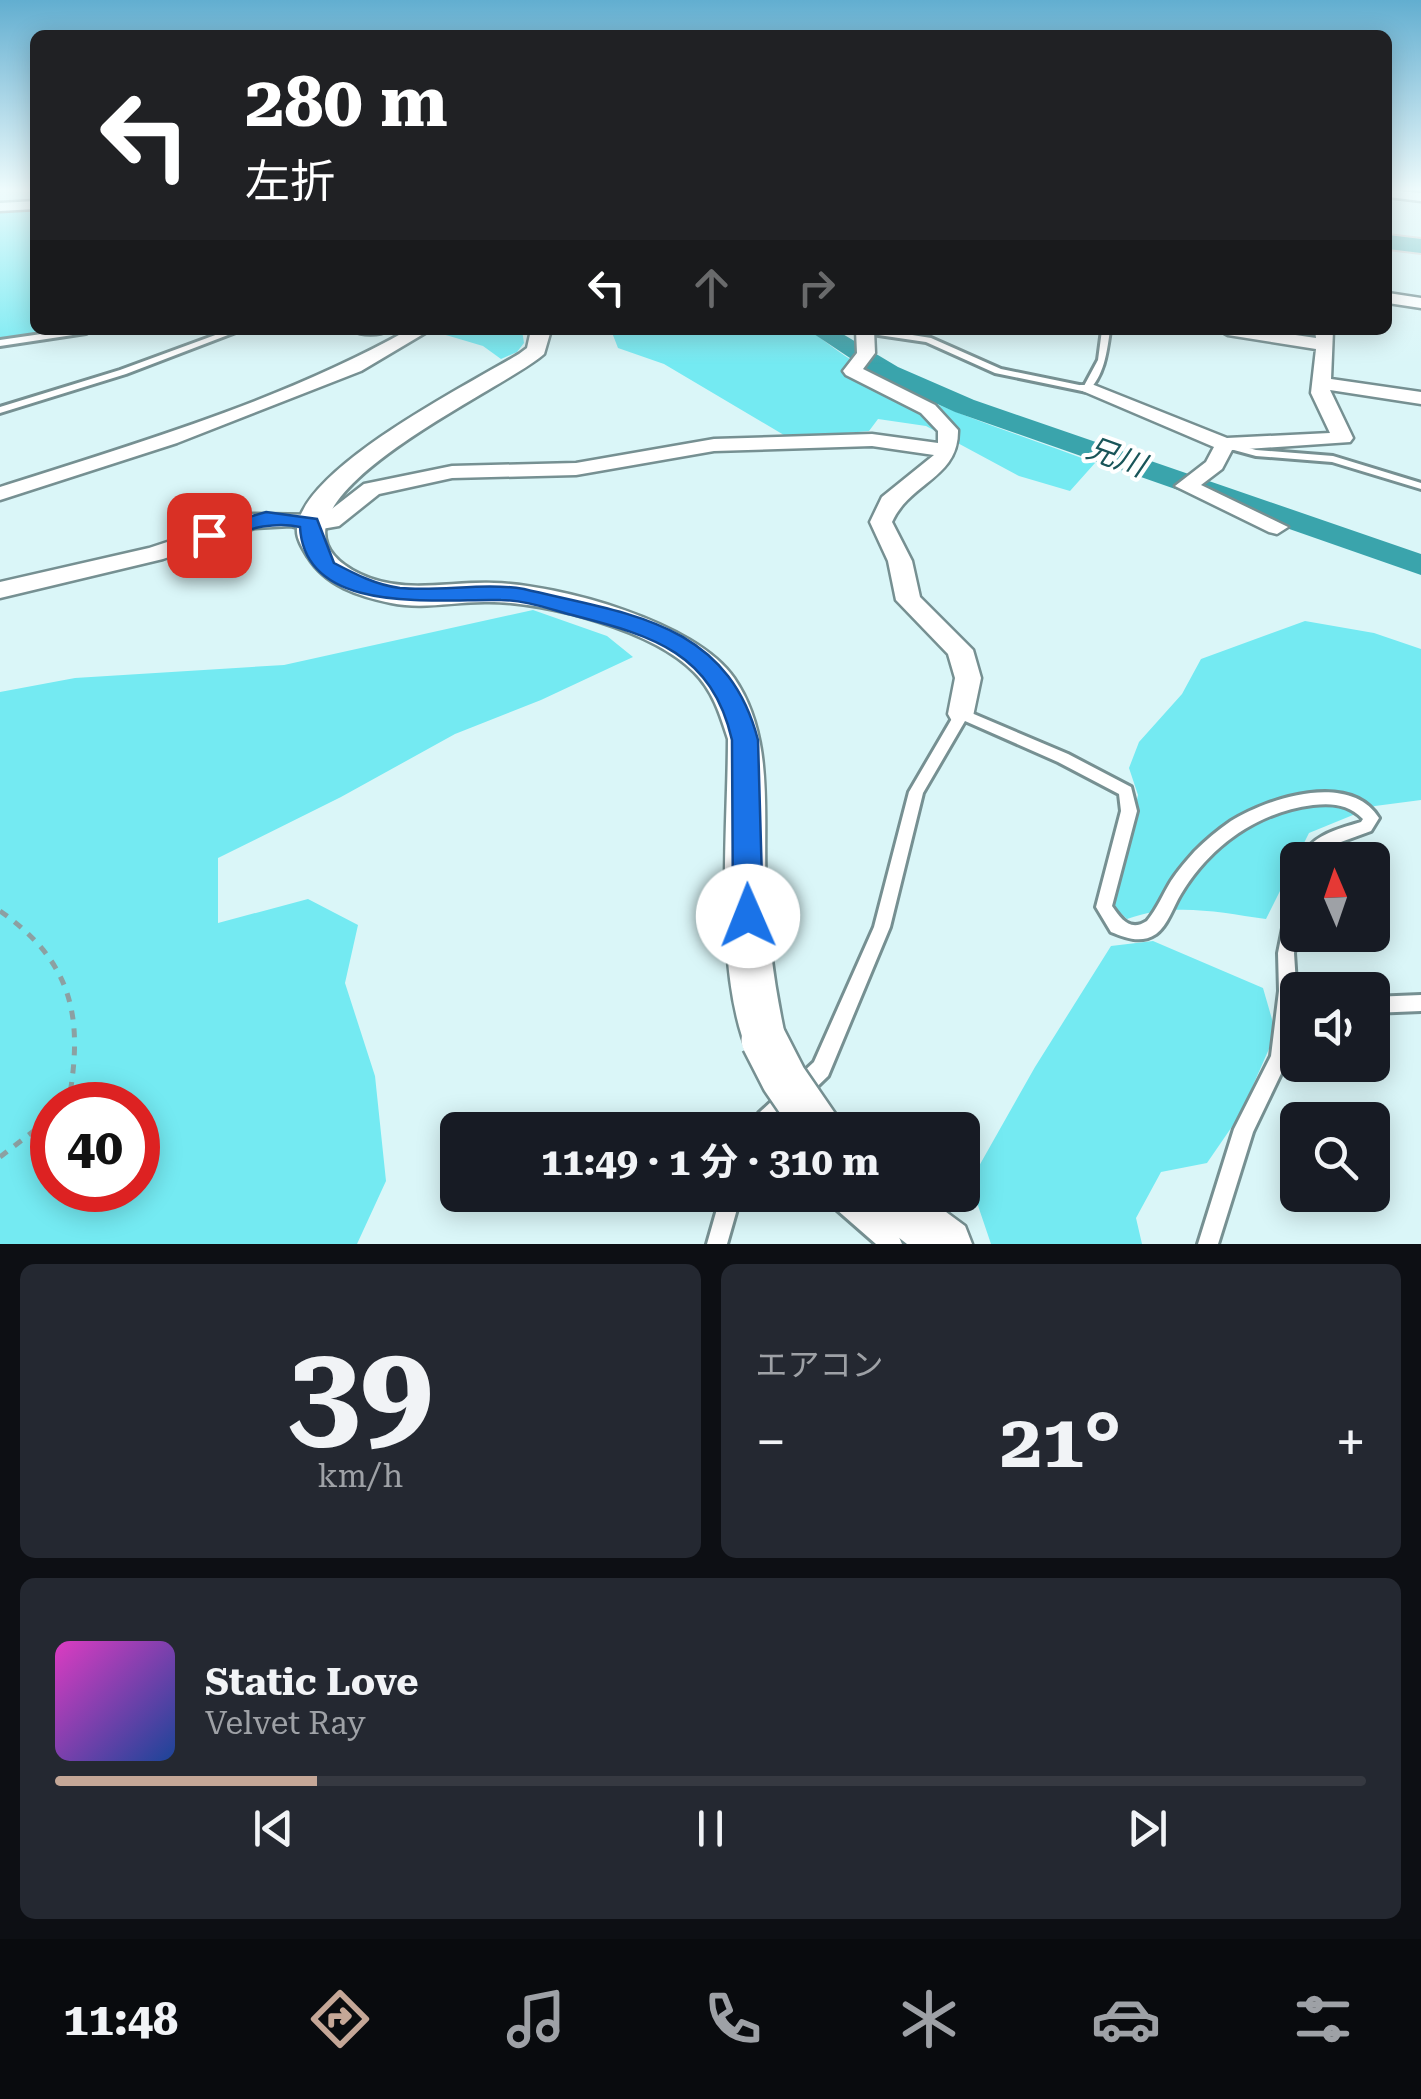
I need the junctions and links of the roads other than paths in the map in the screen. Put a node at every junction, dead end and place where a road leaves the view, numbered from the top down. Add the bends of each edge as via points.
1 (1392, 299) edge
2 (1421, 303) edge
3 (53, 335) edge
4 (223, 335) edge
5 (412, 335) edge
6 (541, 335) edge
7 (865, 335) edge
8 (896, 335) edge
9 (1105, 335) edge
10 (1297, 335) edge
11 (1324, 337) edge
12 (0, 343) edge
13 (1320, 383) junction
14 (1087, 389) junction
15 (1421, 398) edge
16 (0, 410) edge
17 (1225, 444) junction
18 (948, 450) junction
19 (1421, 486) edge
20 (0, 494) edge
21 (310, 524) junction
22 (1277, 528) dead end
23 (0, 590) edge
24 (962, 714) junction
25 (1323, 842) edge
26 (1421, 1003) edge
27 (1390, 1004) edge
28 (1280, 1057) edge
29 (782, 1112) edge
30 (807, 1112) edge
31 (727, 1212) edge
32 (855, 1212) edge
33 (905, 1212) edge
34 (717, 1244) edge
35 (892, 1244) edge
36 (946, 1244) edge
37 (1208, 1244) edge

1 - 2 street
3 - 12 lane
4 - 16 lane
5 - 20 street via 355,368 170,439
6 - 21 street via 527,359 362,462
7 - 18 street via 866,354 852,371 936,414 948,430
8 - 14 lane via 928,340 998,371
9 - 14 lane
10 - 11 street
11 - 13 street
13 - 15 street
13 - 17 street via 1342,438
14 - 17 street
17 - 19 lane via 1334,459
17 - 22 street via 1215,465 1194,478
18 - 21 street via 872,440 714,445 576,470 452,472 372,489 331,520
18 - 24 street via 890,502 881,522 900,560 908,600 960,650 968,678
21 - 23 street via 252,521 155,554
21 - 30 street, bridge via 326,567 356,583 400,595 504,592 589,611 678,641 718,676 745,740 752,991 764,1040
24 - 25 lane via 1126,791 1129,811 1104,907 1117,927 1152,927 1210,848 1268,808 1337,797 1371,818 1366,827
24 - 29 lane via 916,792 882,926 821,1070
26 - 27 lane
28 - 37 lane via 1244,1129
31 - 34 lane
32 - 35 lane
33 - 36 street

